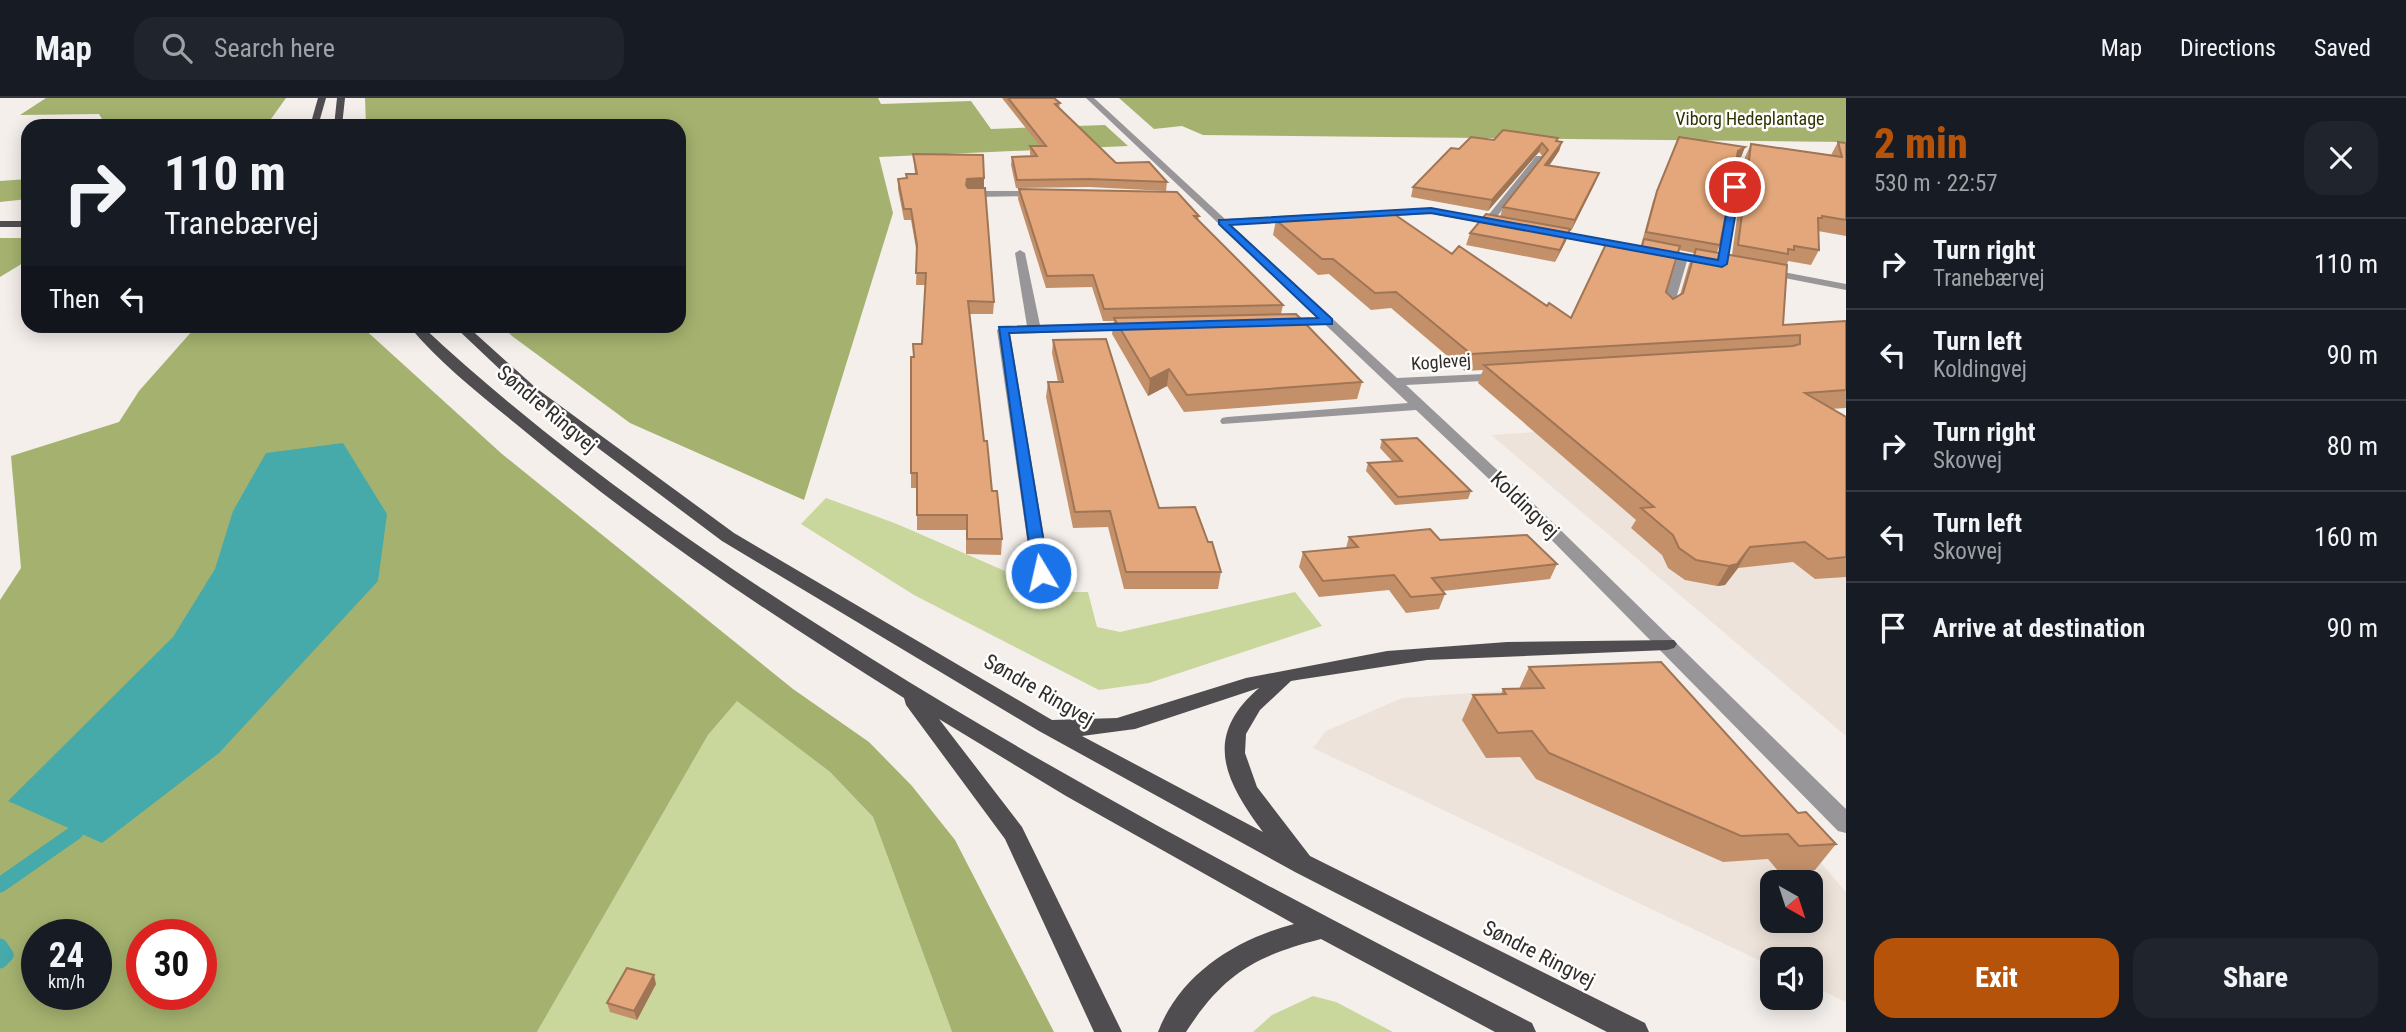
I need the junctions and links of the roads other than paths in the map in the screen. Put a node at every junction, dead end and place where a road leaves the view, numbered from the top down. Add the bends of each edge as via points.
1 (321, 98) edge
2 (341, 98) edge
3 (1090, 98) edge
4 (316, 119) edge
5 (339, 119) edge
6 (1539, 158) edge
7 (1740, 162) edge
8 (971, 194) edge
9 (1050, 194) edge
10 (0, 212) edge
11 (21, 212) edge
12 (1489, 221) junction
13 (1222, 222) junction
14 (0, 224) edge
15 (21, 224) edge
16 (1515, 226) edge
17 (1528, 229) edge
18 (1020, 253) dead end
19 (1683, 257) junction
20 (1722, 264) junction
21 (1734, 266) edge
22 (1747, 268) edge
23 (1846, 287) edge
24 (1667, 309) edge
25 (1154, 325) edge
26 (1034, 328) junction
27 (422, 333) edge
28 (468, 333) edge
29 (1515, 375) edge
30 (1393, 382) junction
31 (1418, 406) junction
32 (1227, 421) dead end
33 (1041, 573) dead end
34 (1667, 644) junction
35 (1286, 676) junction
36 (906, 691) junction
37 (1046, 726) junction
38 (1846, 824) edge
39 (1304, 866) junction
40 (1322, 928) junction
41 (1108, 1032) edge
42 (1172, 1032) edge
43 (1522, 1032) edge
44 (1635, 1032) edge

1 - 4 main road
2 - 5 main road
3 - 13 street, Koldingvej via 1187,197
6 - 12 street
7 - 20 street
8 - 9 street
10 - 11 main road
12 - 13 street via 1431,211
12 - 16 street
13 - 30 street, Koldingvej via 1321,322
14 - 15 main road
17 - 19 street
18 - 26 street
19 - 20 street
19 - 24 street
20 - 21 street
22 - 23 street
25 - 26 street
26 - 33 street via 1003,330
27 - 36 main road, Søndre Ringvej via 492,398 626,505
28 - 37 main road, Søndre Ringvej via 531,391 728,537
29 - 30 street, Koglevej
30 - 31 street, Koldingvej
31 - 32 street
31 - 34 street, Koldingvej
34 - 35 main road via 1452,652
34 - 38 street, Koldingvej
35 - 37 main road via 1214,694 1130,724 1101,729
35 - 39 main road via 1245,714 1236,730 1234,748 1244,787
36 - 40 main road, Søndre Ringvej via 1076,793
36 - 41 main road via 1014,834
37 - 39 main road, Søndre Ringvej
39 - 44 main road, Søndre Ringvej
40 - 42 main road via 1247,951 1214,974
40 - 43 main road, Søndre Ringvej

